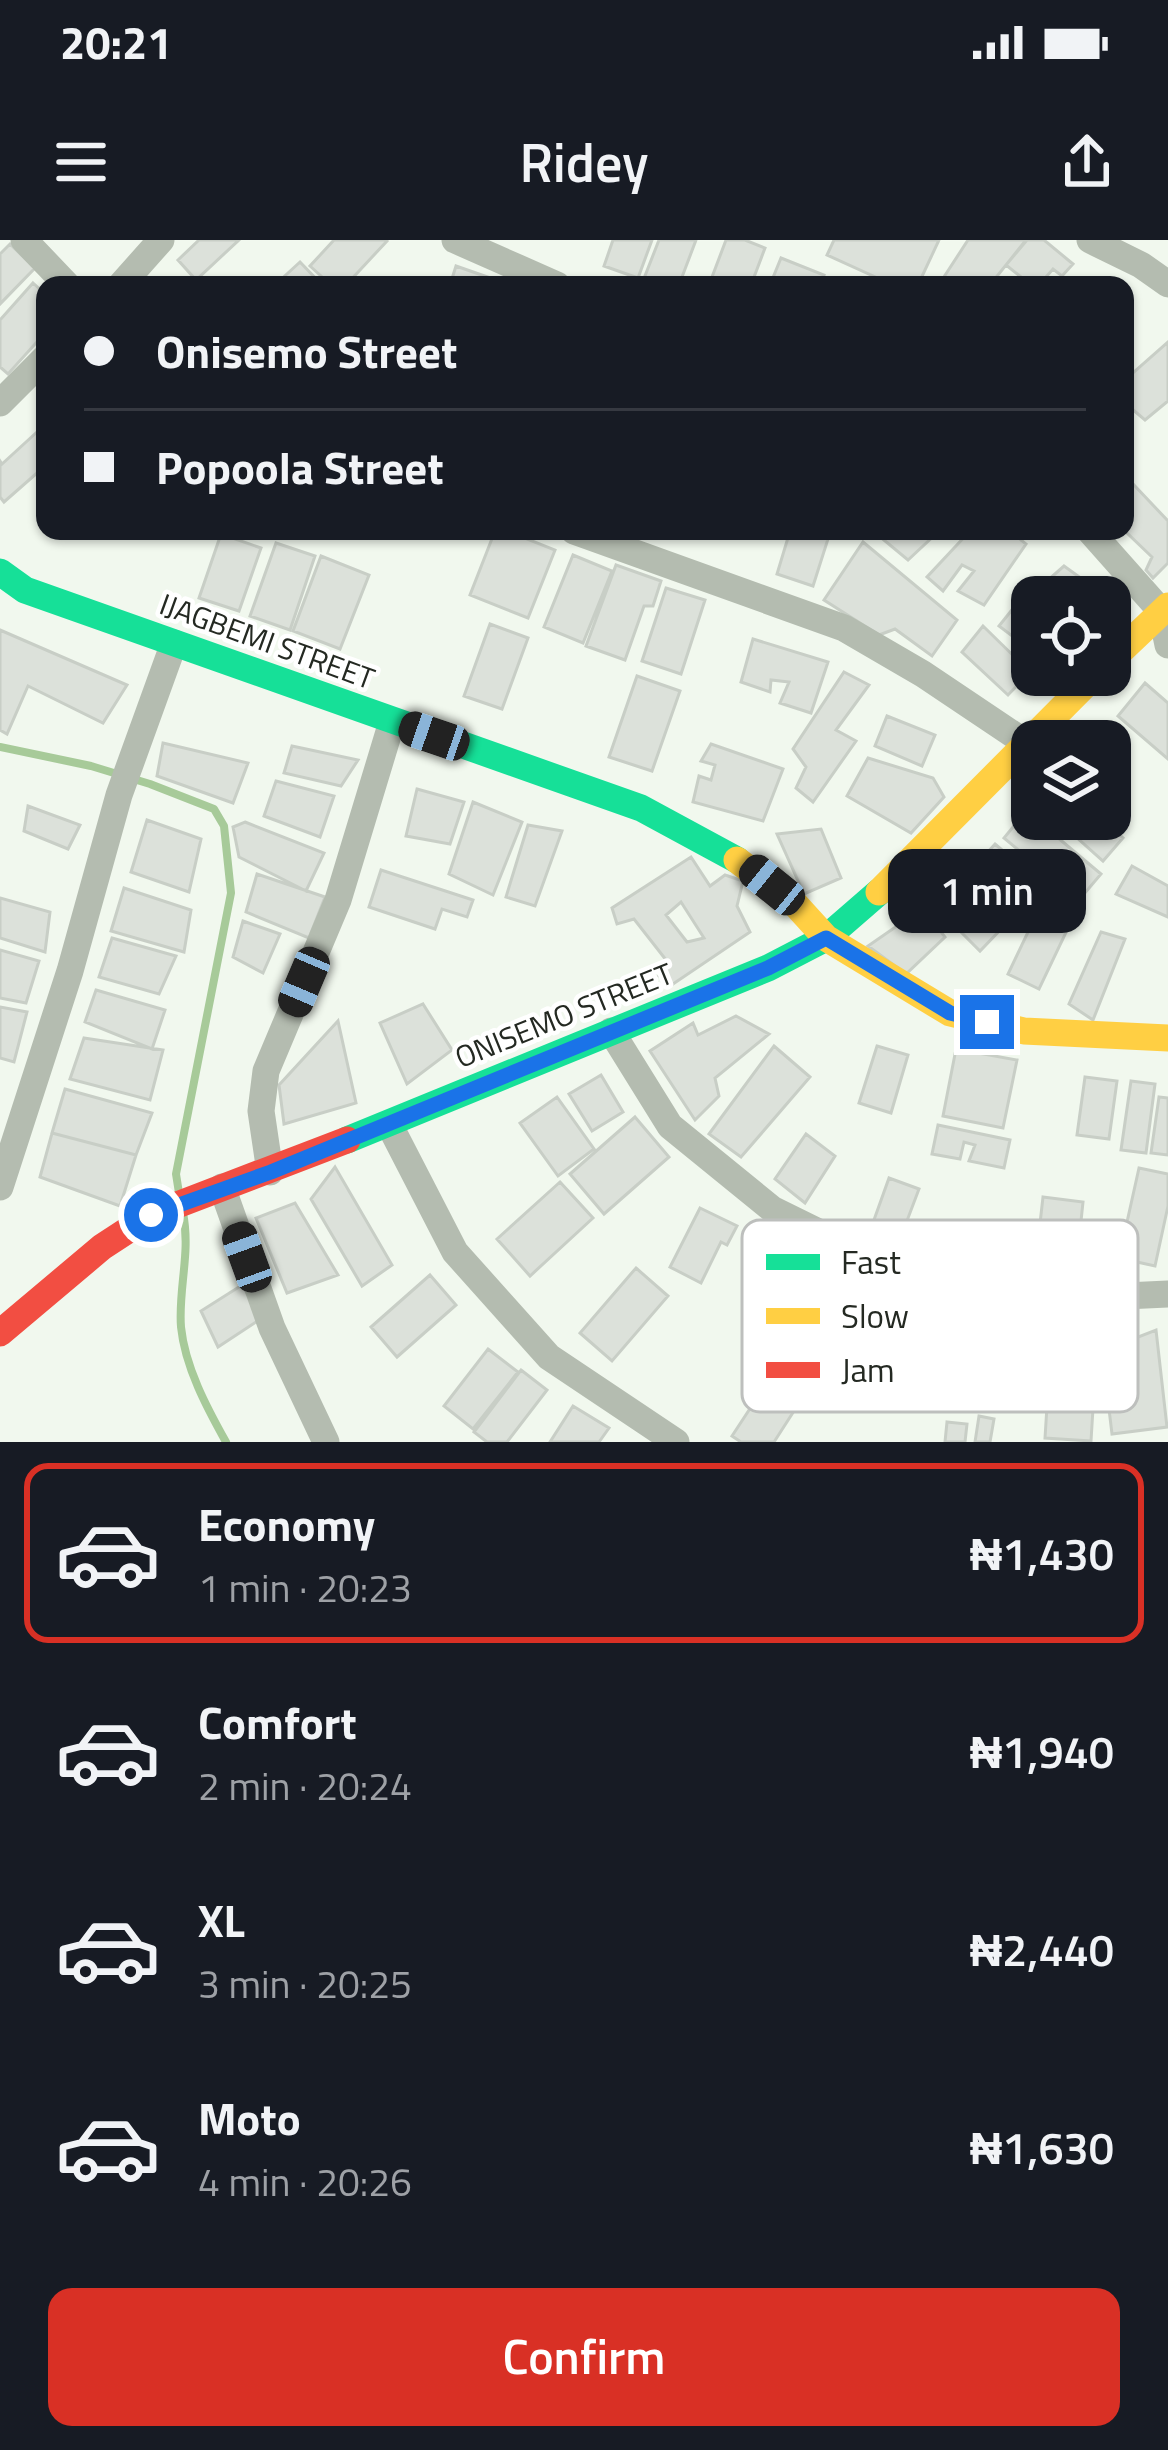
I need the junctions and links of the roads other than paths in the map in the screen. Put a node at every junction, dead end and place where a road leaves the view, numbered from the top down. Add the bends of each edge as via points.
1 (24, 240) edge
2 (161, 240) edge
3 (454, 240) edge
4 (1090, 240) edge
5 (58, 276) edge
6 (132, 276) edge
7 (536, 276) edge
8 (1168, 284) edge
9 (36, 367) edge
10 (0, 403) edge
11 (599, 540) edge
12 (1099, 540) edge
13 (0, 572) edge
14 (1164, 609) edge
15 (1131, 641) edge
16 (174, 643) junction
17 (1168, 645) edge
18 (1074, 696) edge
19 (1049, 720) edge
20 (392, 722) junction
21 (1011, 733) edge
22 (1011, 758) edge
23 (826, 938) junction
24 (611, 1031) junction
25 (1168, 1038) edge
26 (389, 1124) junction
27 (271, 1172) junction
28 (0, 1186) edge
29 (222, 1187) junction
30 (794, 1220) edge
31 (1168, 1294) edge
32 (1138, 1295) edge
33 (0, 1333) edge
34 (326, 1442) edge
35 (676, 1442) edge

1 - 5 street
2 - 6 street
3 - 7 street
4 - 8 street
9 - 10 street
11 - 21 street via 844,628
12 - 14 street
13 - 16 street, IJAGBEMI STREET via 25,590
14 - 15 street
14 - 17 street
16 - 20 street, IJAGBEMI STREET
16 - 28 street
18 - 19 street, ONISEMO STREET
20 - 23 street, IJAGBEMI STREET via 641,808 749,866
20 - 27 street via 338,900 266,1071 261,1111
22 - 23 street, ONISEMO STREET
23 - 24 street, ONISEMO STREET
23 - 25 street, IJAGBEMI STREET via 950,1013 1024,1031
24 - 26 street, ONISEMO STREET
24 - 30 street via 670,1126
26 - 27 street, ONISEMO STREET
26 - 35 street via 455,1252 533,1340
27 - 29 street, ONISEMO STREET
29 - 33 street, ONISEMO STREET via 151,1215 102,1247
29 - 34 street via 272,1328
31 - 32 street

